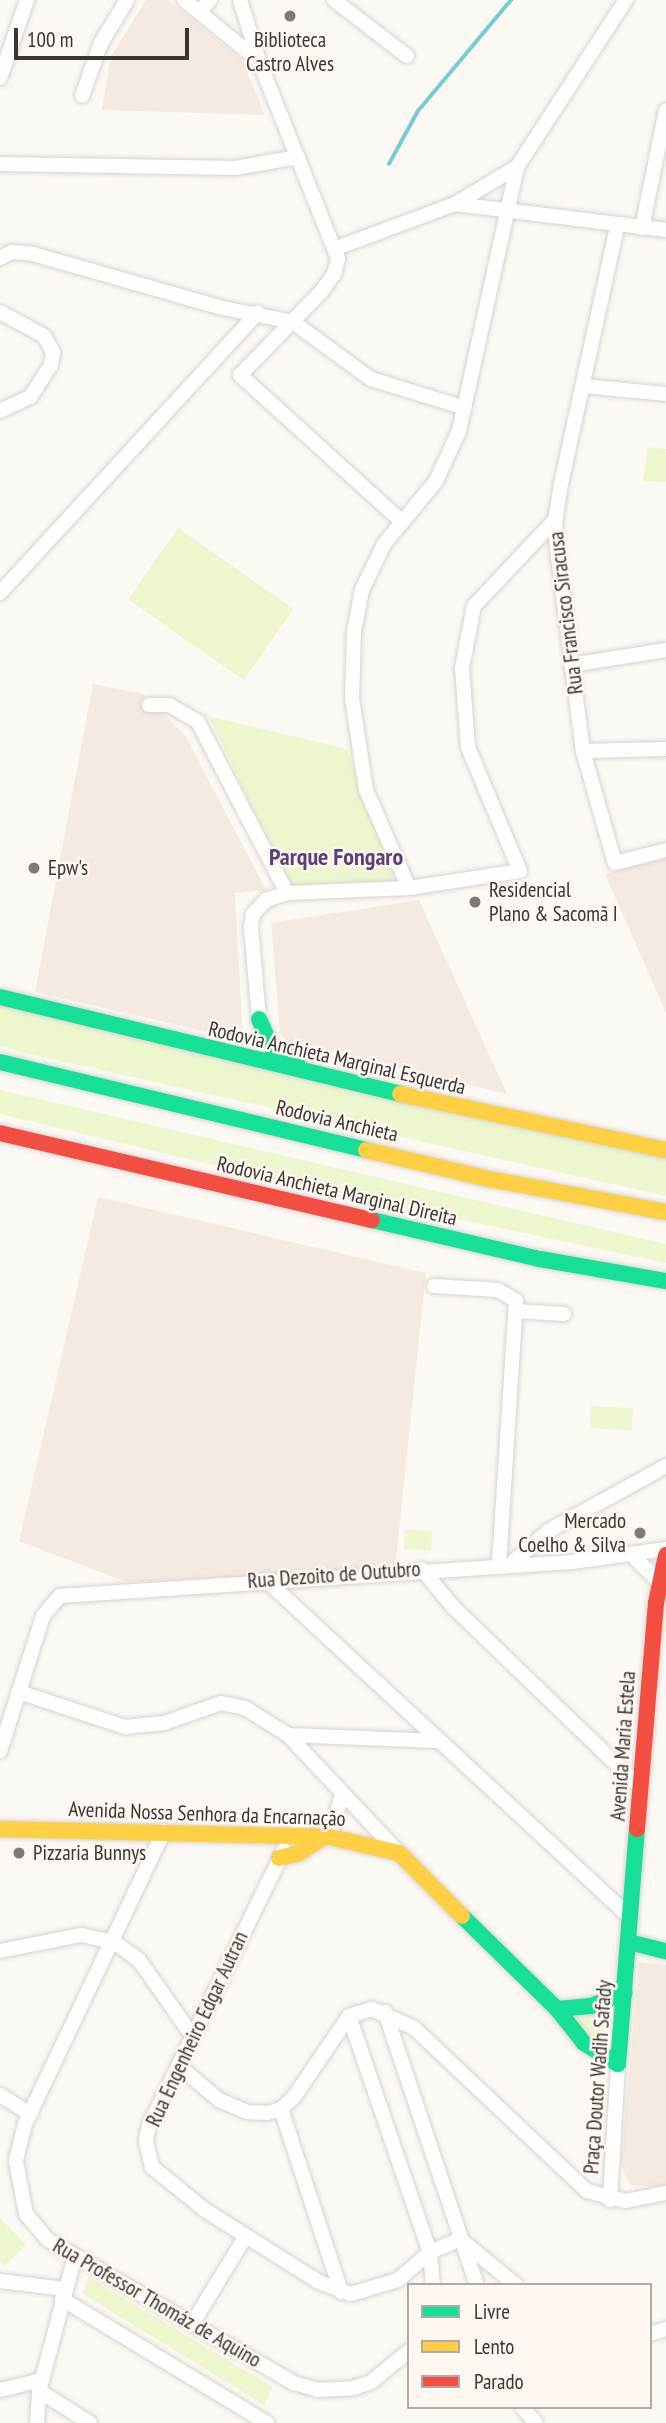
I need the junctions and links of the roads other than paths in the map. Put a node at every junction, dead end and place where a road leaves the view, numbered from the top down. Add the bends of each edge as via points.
1 (27, 0) edge
2 (127, 0) edge
3 (184, 0) edge
4 (210, 0) edge
5 (240, 0) edge
6 (334, 0) edge
7 (626, 0) edge
8 (200, 11) junction
9 (407, 56) dead end
10 (259, 61) junction
11 (0, 78) edge
12 (82, 96) dead end
13 (666, 110) edge
14 (298, 157) junction
15 (0, 164) edge
16 (517, 167) junction
17 (455, 204) junction
18 (508, 214) junction
19 (617, 227) junction
20 (642, 228) junction
21 (666, 230) edge
22 (334, 249) junction
23 (0, 258) edge
24 (0, 312) edge
25 (258, 312) junction
26 (293, 322) junction
27 (583, 386) junction
28 (666, 394) edge
29 (465, 408) junction
30 (0, 411) edge
31 (555, 520) junction
32 (402, 522) junction
33 (1, 590) edge
34 (666, 650) edge
35 (571, 664) junction
36 (149, 705) dead end
37 (666, 749) edge
38 (583, 751) junction
39 (666, 850) edge
40 (409, 888) junction
41 (287, 893) junction
42 (0, 997) edge
43 (259, 1019) junction
44 (209, 1050) junction
45 (0, 1062) edge
46 (351, 1081) junction
47 (159, 1119) dead end
48 (0, 1133) edge
49 (666, 1150) edge
50 (556, 1209) dead end
51 (666, 1212) edge
52 (666, 1281) edge
53 (434, 1286) dead end
54 (515, 1311) junction
55 (564, 1314) dead end
56 (666, 1466) edge
57 (666, 1552) edge
58 (634, 1557) junction
59 (505, 1563) junction
60 (422, 1569) junction
61 (266, 1580) junction
62 (659, 1582) junction
63 (659, 1635) edge
64 (19, 1692) junction
65 (288, 1735) junction
66 (438, 1741) junction
67 (0, 1751) edge
68 (641, 1788) junction
69 (342, 1796) junction
70 (0, 1829) edge
71 (164, 1831) junction
72 (258, 1835) junction
73 (327, 1837) junction
74 (289, 1838) junction
75 (399, 1853) junction
76 (279, 1860) junction
77 (630, 1917) junction
78 (114, 1942) junction
79 (629, 1942) junction
80 (0, 1951) edge
81 (666, 1951) edge
82 (625, 1993) junction
83 (557, 2009) junction
84 (385, 2012) junction
85 (349, 2016) junction
86 (191, 2034) junction
87 (618, 2064) junction
88 (179, 2066) junction
89 (0, 2095) edge
90 (281, 2109) junction
91 (30, 2114) junction
92 (666, 2193) edge
93 (610, 2200) junction
94 (246, 2236) junction
95 (460, 2239) junction
96 (430, 2252) junction
97 (75, 2256) junction
98 (0, 2281) edge
99 (433, 2283) edge
100 (476, 2283) edge
101 (514, 2283) edge
102 (341, 2292) junction
103 (63, 2294) junction
104 (192, 2324) junction
105 (407, 2353) edge
106 (41, 2385) junction
107 (0, 2390) edge
108 (524, 2409) edge
109 (37, 2423) edge
110 (90, 2423) edge
111 (267, 2423) edge
112 (536, 2423) edge

1 - 11 street
2 - 12 street via 101,43
3 - 8 street
4 - 8 street
5 - 10 street
6 - 9 street
7 - 16 street
8 - 10 street
10 - 14 street
13 - 20 street
14 - 15 street via 235,168
14 - 22 street
16 - 17 street
16 - 18 street
17 - 18 street
17 - 22 street
18 - 19 street
18 - 29 street
19 - 20 street
19 - 27 street, Rua Francisco Siracusa
20 - 21 street
22 - 26 street via 337,266 331,279
23 - 25 street via 21,251 223,308
24 - 30 street via 44,335 53,352 51,365 30,397
25 - 26 street
25 - 33 street
26 - 29 street via 371,379
26 - 32 street via 240,375
27 - 28 street
27 - 31 street, Rua Francisco Siracusa
29 - 32 street via 451,454 436,481
31 - 35 street, Rua Francisco Siracusa
31 - 40 street via 474,606 462,668 468,747 520,871
32 - 40 street via 384,544 362,590 354,632 352,699 366,790
34 - 35 street
35 - 38 street, Rua Francisco Siracusa
36 - 41 street via 169,705 198,722
37 - 38 street
38 - 39 street, Rua Francisco Siracusa via 615,863
40 - 41 street
41 - 43 street via 257,906 251,927
42 - 44 main road, Rodovia Anchieta Marginal Esquerda
43 - 44 main road via 246,1041
43 - 46 main road via 278,1053
44 - 46 main road, Rodovia Anchieta Marginal Esquerda
45 - 51 main road, Rodovia Anchieta via 484,1178
46 - 49 main road, Rodovia Anchieta Marginal Esquerda
47 - 50 main road, Rodovia Anchieta
48 - 52 main road, Rodovia Anchieta Marginal Direita via 540,1259
53 - 54 street via 498,1290 514,1298
54 - 55 street
54 - 59 street
56 - 59 street via 548,1531
57 - 58 street, Rua Dezoito de Outubro
57 - 62 main road, Avenida Maria Estela
58 - 59 street, Rua Dezoito de Outubro
58 - 62 street
59 - 60 street, Rua Dezoito de Outubro
60 - 61 street, Rua Dezoito de Outubro
60 - 68 street via 453,1607
61 - 64 street, Rua Dezoito de Outubro via 73,1593 52,1601
61 - 66 street
62 - 63 main road, Avenida Maria Estela
63 - 68 main road, Avenida Maria Estela
64 - 65 street via 125,1727 164,1723 207,1706 230,1703 258,1714
64 - 67 street
65 - 66 street
65 - 69 street
66 - 77 street
68 - 77 main road, Avenida Maria Estela
69 - 73 street
69 - 75 street
70 - 71 main road, Avenida Nossa Senhora da Encarnação
71 - 72 main road, Avenida Nossa Senhora da Encarnação
71 - 78 street, Rua Professor Thomáz de Aquino
72 - 74 main road, Avenida Nossa Senhora da Encarnação
72 - 76 street
73 - 74 main road, Avenida Nossa Senhora da Encarnação
73 - 75 main road, Avenida Nossa Senhora da Encarnação via 371,1843
73 - 76 main road
74 - 76 street, Rua Engenheiro Edgar Autran
75 - 83 main road, Avenida Nossa Senhora da Encarnação
76 - 86 street, Rua Engenheiro Edgar Autran
77 - 79 main road, Avenida Maria Estela
78 - 80 street via 81,1935
78 - 86 street via 139,1961
78 - 91 street, Rua Professor Thomáz de Aquino
79 - 81 main road
79 - 82 main road, Praça Doutor Wadih Safady
82 - 83 main road via 592,2006
82 - 87 main road, Praça Doutor Wadih Safady
83 - 87 main road, Avenida Nossa Senhora da Encarnação via 584,2043
84 - 85 street via 365,2008
84 - 93 street via 430,2042 579,2185
84 - 95 street
85 - 90 street
85 - 96 street
86 - 88 street, Rua Engenheiro Edgar Autran
87 - 93 street, Praça Doutor Wadih Safady
88 - 90 street via 234,2108 256,2113
88 - 94 street, Rua Engenheiro Edgar Autran via 149,2125 146,2141 152,2168 165,2182
89 - 91 street
90 - 102 street
91 - 97 street, Rua Professor Thomáz de Aquino via 18,2144 19,2199 37,2230
92 - 93 street, Praça Doutor Wadih Safady
94 - 102 street, Rua Engenheiro Edgar Autran
94 - 104 street
95 - 96 street
95 - 100 street
95 - 101 street
96 - 99 street
96 - 102 street via 398,2280 361,2294
97 - 103 street
97 - 104 street, Rua Professor Thomáz de Aquino
98 - 103 street
103 - 106 street
103 - 111 street
104 - 105 street, Rua Professor Thomáz de Aquino via 294,2383 318,2390 371,2382
106 - 107 street
106 - 109 street
106 - 110 street
108 - 112 street

